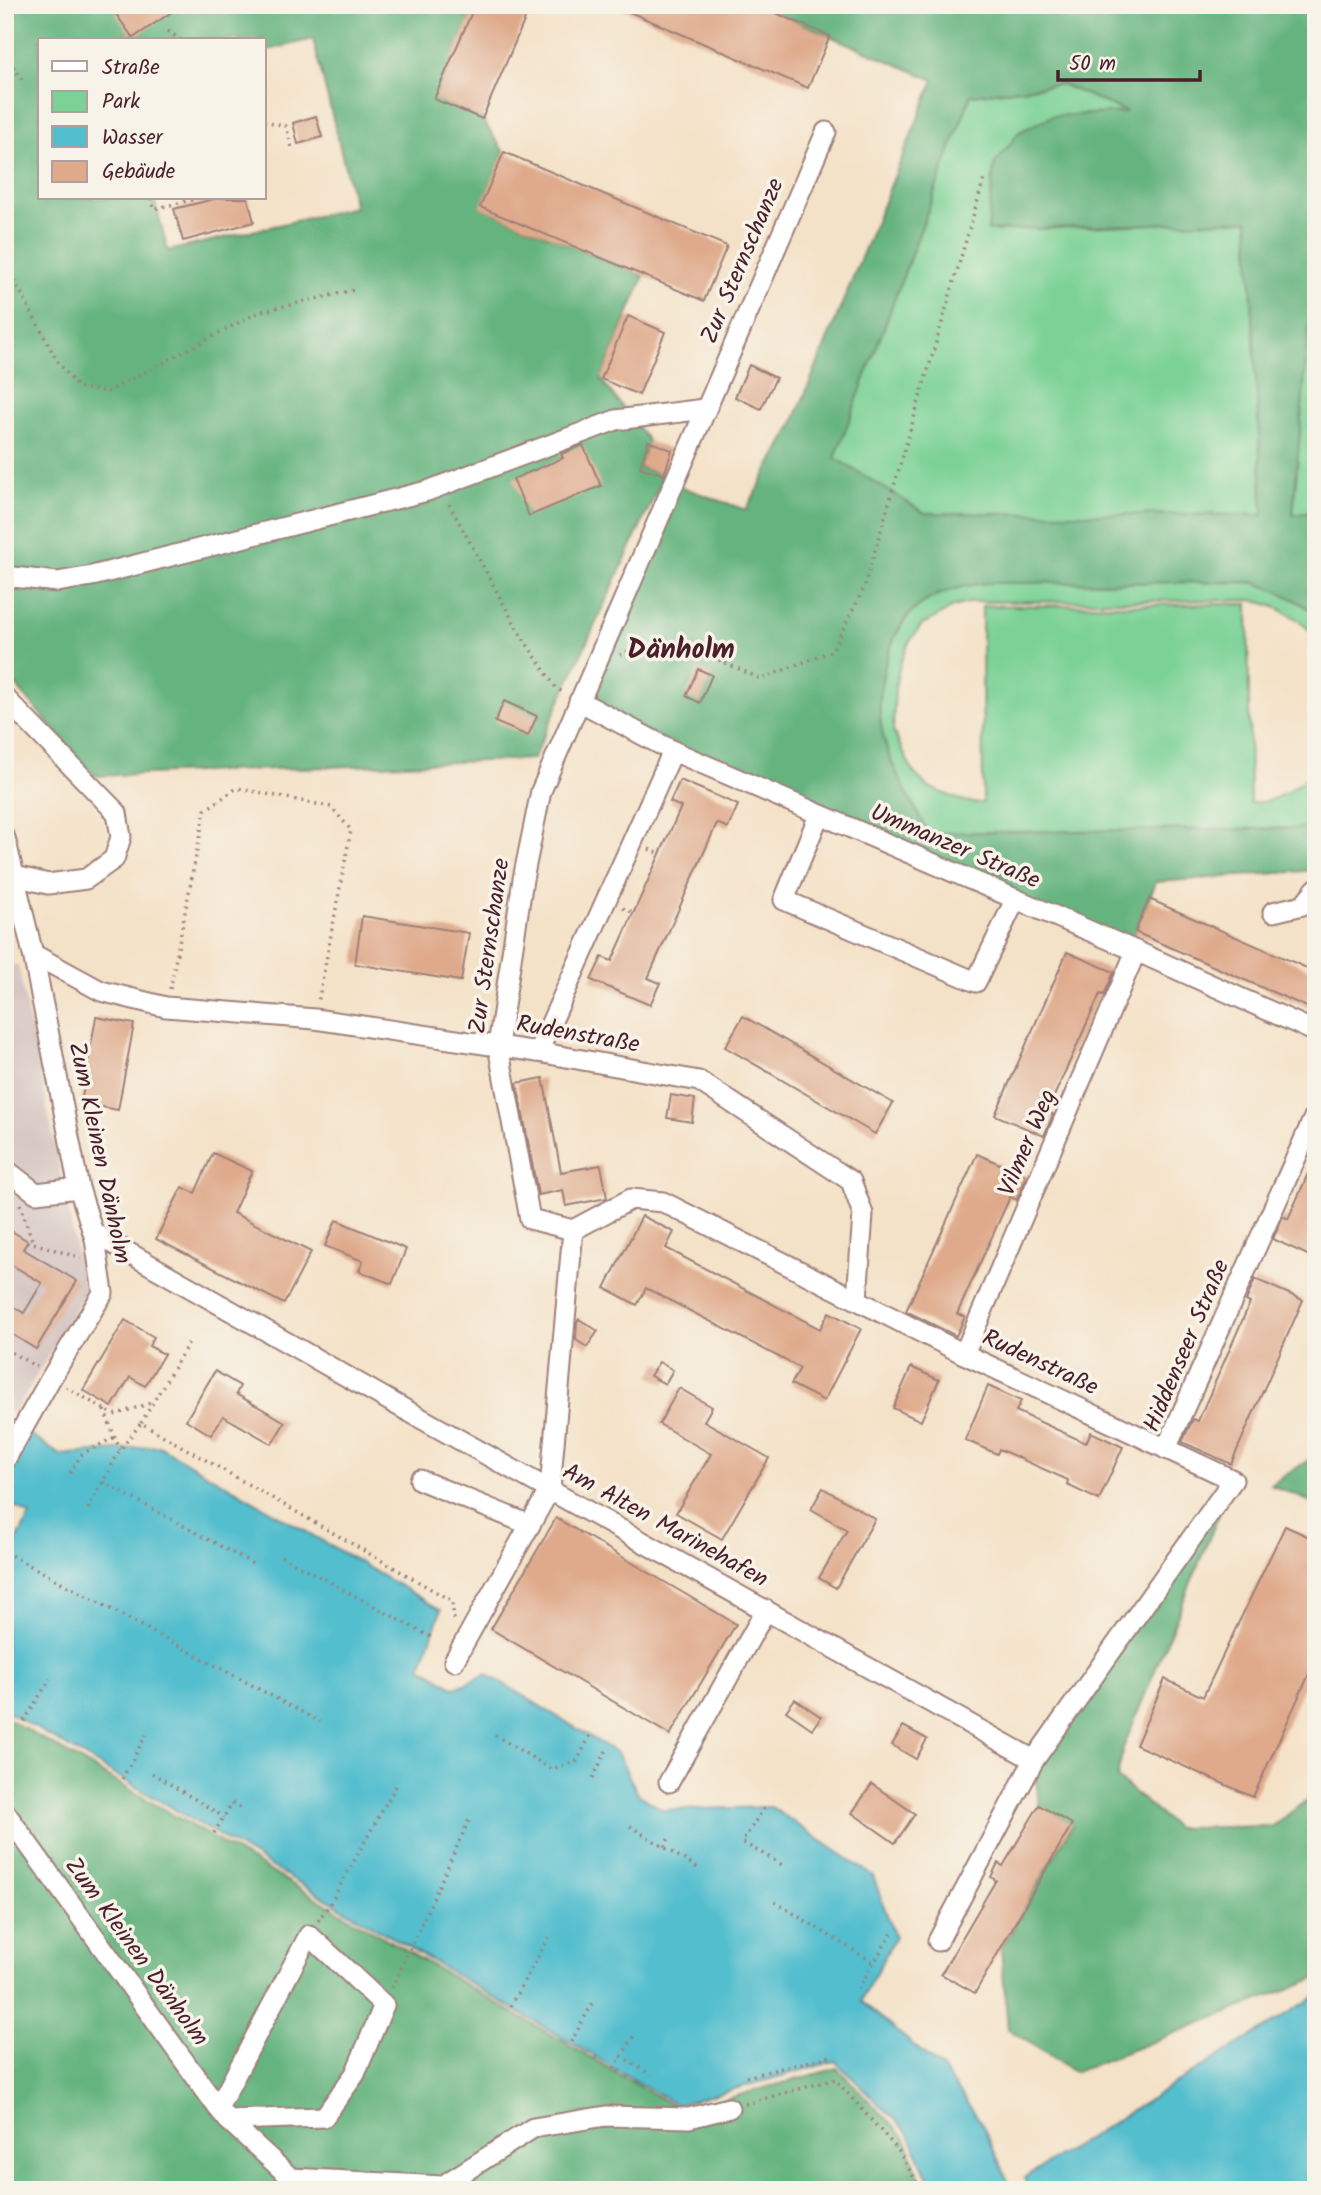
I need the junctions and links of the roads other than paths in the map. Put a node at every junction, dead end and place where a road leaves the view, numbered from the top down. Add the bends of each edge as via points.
1 (826, 132) dead end
2 (705, 409) junction
3 (5, 576) edge
4 (5, 698) edge
5 (579, 701) junction
6 (673, 751) junction
7 (819, 815) junction
8 (5, 838) edge
9 (15, 876) junction
10 (1316, 889) edge
11 (1015, 900) junction
12 (1273, 912) dead end
13 (1136, 951) junction
14 (33, 954) junction
15 (1316, 1032) edge
16 (499, 1046) junction
17 (538, 1052) junction
18 (1316, 1113) edge
19 (5, 1169) edge
20 (79, 1188) junction
21 (573, 1230) junction
22 (94, 1233) junction
23 (857, 1299) junction
24 (964, 1354) junction
25 (1166, 1449) junction
26 (5, 1460) edge
27 (419, 1480) dead end
28 (550, 1489) junction
29 (530, 1524) junction
30 (766, 1610) junction
31 (454, 1661) dead end
32 (1034, 1760) junction
33 (669, 1782) dead end
34 (5, 1812) edge
35 (938, 1941) dead end
36 (729, 2108) road end
37 (223, 2114) junction

1 - 2 street, Zur Sternschanze
2 - 3 street via 616,420 426,491 92,576 57,582
2 - 5 street, Zur Sternschanze
4 - 9 street via 117,813 121,837 114,859 86,879 48,884
5 - 6 street, Ummanzer Straße
5 - 16 street, Zur Sternschanze via 541,791
6 - 7 street, Ummanzer Straße
6 - 17 street
7 - 11 street, Ummanzer Straße
7 - 11 street via 784,900 976,982
8 - 9 street, Zum Kleinen Dänholm
9 - 14 street, Zum Kleinen Dänholm
10 - 12 street via 1303,905
11 - 13 street, Ummanzer Straße
13 - 15 street, Ummanzer Straße
13 - 24 street, Vilmer Weg
14 - 16 street, Rudenstraße via 101,991 166,1007 315,1019
14 - 20 street, Zum Kleinen Dänholm
16 - 17 street, Rudenstraße
16 - 21 street, Zur Sternschanze via 530,1219
17 - 23 street, Rudenstraße via 699,1082 851,1181 863,1214
18 - 25 street, Hiddenseer Straße
19 - 20 street via 36,1193
20 - 22 street, Zum Kleinen Dänholm
21 - 23 street, Rudenstraße via 631,1199 663,1202
21 - 28 street
22 - 26 street, Zum Kleinen Dänholm via 103,1293
22 - 28 street, Am Alten Marinehafen
23 - 24 street, Rudenstraße
24 - 25 street, Rudenstraße
25 - 32 street, Hiddenseer Straße via 1233,1480
27 - 29 street
28 - 29 street
28 - 30 street, Am Alten Marinehafen
29 - 31 street
30 - 32 street, Am Alten Marinehafen
30 - 33 street
32 - 35 street
34 - 37 street, Zum Kleinen Dänholm
36 - 37 street, Zum Kleinen Dänholm via 689,2118 606,2116 533,2128 442,2186 291,2178
37 - 37 street via 324,2117 355,2074 384,2006 309,1935

